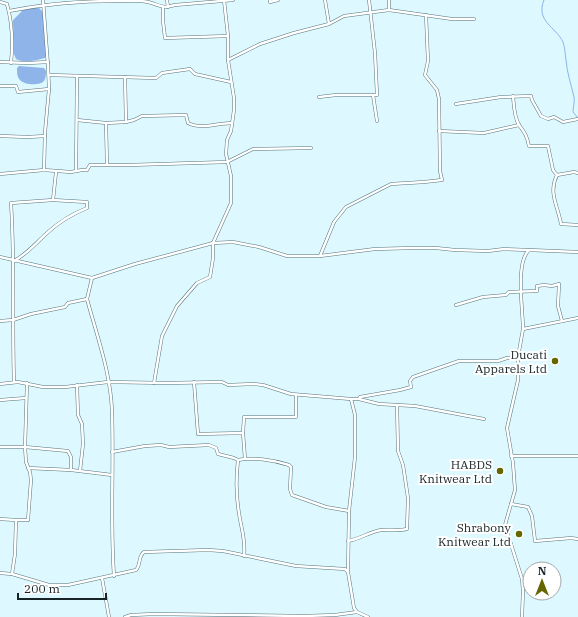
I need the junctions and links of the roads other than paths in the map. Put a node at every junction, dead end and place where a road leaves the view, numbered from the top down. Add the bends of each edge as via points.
1 (43, 0) edge
2 (167, 0) edge
3 (233, 0) edge
4 (270, 0) edge
5 (278, 0) edge
6 (325, 0) edge
7 (369, 0) edge
8 (389, 0) edge
9 (149, 1) edge
10 (224, 1) edge
11 (0, 2) edge
12 (44, 6) junction
13 (163, 7) junction
14 (168, 7) junction
15 (389, 10) junction
16 (9, 11) junction
17 (371, 13) junction
18 (426, 15) junction
19 (474, 19) dead end
20 (329, 24) junction
21 (228, 36) junction
22 (228, 60) junction
23 (0, 62) edge
24 (48, 62) junction
25 (11, 63) junction
26 (49, 75) junction
27 (77, 76) junction
28 (125, 77) junction
29 (231, 82) junction
30 (0, 86) edge
31 (49, 89) junction
32 (372, 95) junction
33 (513, 96) junction
34 (319, 97) dead end
35 (456, 104) dead end
36 (578, 119) edge
37 (77, 120) junction
38 (377, 121) dead end
39 (126, 122) junction
40 (106, 123) junction
41 (232, 123) junction
42 (519, 125) junction
43 (439, 131) junction
44 (0, 136) edge
45 (45, 136) junction
46 (311, 148) dead end
47 (227, 162) junction
48 (107, 165) junction
49 (44, 170) junction
50 (76, 171) junction
51 (56, 172) junction
52 (578, 173) edge
53 (0, 174) edge
54 (557, 175) junction
55 (53, 200) junction
56 (578, 225) edge
57 (213, 243) junction
58 (528, 250) junction
59 (578, 252) edge
60 (320, 256) junction
61 (0, 257) edge
62 (14, 261) junction
63 (92, 278) junction
64 (520, 291) junction
65 (88, 299) junction
66 (456, 305) dead end
67 (578, 318) edge
68 (13, 320) junction
69 (0, 321) edge
70 (562, 321) junction
71 (523, 328) junction
72 (518, 357) junction
73 (14, 382) junction
74 (108, 382) junction
75 (154, 382) junction
76 (194, 382) junction
77 (28, 383) junction
78 (0, 384) edge
79 (77, 385) junction
80 (296, 395) junction
81 (26, 398) junction
82 (351, 399) junction
83 (359, 399) junction
84 (0, 400) edge
85 (397, 405) junction
86 (484, 419) dead end
87 (243, 433) junction
88 (0, 447) edge
89 (25, 447) junction
90 (112, 452) junction
91 (511, 456) junction
92 (578, 456) edge
93 (245, 459) junction
94 (238, 460) junction
95 (28, 468) junction
96 (71, 470) junction
97 (80, 471) junction
98 (112, 475) junction
99 (511, 504) junction
100 (349, 511) junction
101 (0, 519) edge
102 (16, 520) junction
103 (578, 539) edge
104 (348, 541) junction
105 (244, 556) junction
106 (348, 572) junction
107 (0, 573) edge
108 (12, 574) junction
109 (114, 576) junction
110 (102, 578) junction
111 (357, 612) junction
112 (262, 616) edge
113 (109, 617) edge
114 (125, 617) edge
115 (368, 617) edge
116 (522, 617) edge

1 - 12 street
2 - 14 street
3 - 10 street
4 - 5 street via 272,3
6 - 20 street
7 - 17 street
8 - 15 street
9 - 12 street via 81,2
9 - 13 street
10 - 14 street
10 - 21 street
11 - 16 street via 7,4
12 - 16 street
12 - 24 street
13 - 14 street
13 - 21 street via 165,38
15 - 17 street
15 - 18 street
16 - 25 street
17 - 20 street via 344,16
17 - 32 street via 377,91 377,95
18 - 19 street
18 - 43 street via 428,61 425,75 439,99
20 - 22 street via 260,44
21 - 22 street
22 - 29 street
23 - 25 street
24 - 25 street
24 - 26 street
26 - 27 street
26 - 31 street
27 - 28 street
27 - 37 street
28 - 29 street via 156,78 162,73 190,69 195,74
28 - 39 street
29 - 41 street via 234,98
30 - 31 street via 16,86 18,92
31 - 45 street
32 - 34 street
32 - 38 street
33 - 35 street
33 - 36 street via 530,96 541,116 548,119 554,117 563,122
33 - 42 street
37 - 40 street
37 - 50 street
39 - 40 street
39 - 41 street via 142,116 186,115 188,123 192,125
40 - 48 street
41 - 47 street via 227,140
42 - 43 street via 484,133
42 - 54 street via 526,134 529,146 548,146 553,170
43 - 60 street via 442,180 392,184 346,207 334,222
44 - 45 street
45 - 49 street
46 - 47 street via 252,149
47 - 48 street
47 - 57 street via 231,176 231,203
48 - 50 street via 90,164 86,170
49 - 51 street
49 - 53 street
50 - 51 street
51 - 55 street
52 - 54 street
54 - 56 street via 553,184 554,202 561,224
55 - 62 street via 11,203
55 - 62 street via 87,202 87,208 60,223 24,256
57 - 60 street via 233,242 287,256
57 - 63 street
57 - 75 street via 210,277 197,283 177,306 162,336
58 - 59 street
58 - 60 street via 383,249
58 - 64 street via 523,261
61 - 62 street
62 - 63 street
62 - 68 street
63 - 65 street
64 - 66 street via 483,297
64 - 70 street via 537,291 537,286 559,284 558,306
64 - 71 street
65 - 68 street
65 - 74 street
67 - 70 street
68 - 69 street
68 - 73 street
70 - 71 street
71 - 72 street
72 - 83 street via 498,361 459,361 412,377 411,387
72 - 91 street via 518,380 507,428
73 - 77 street
73 - 78 street
74 - 75 street
74 - 79 street
74 - 90 street via 112,411
75 - 76 street
76 - 80 street via 263,385
76 - 87 street via 198,434
77 - 79 street via 44,387
77 - 81 street
79 - 97 street via 78,415 82,424 83,444
80 - 82 street
80 - 87 street via 296,417 244,417
81 - 84 street
81 - 89 street
82 - 83 street
82 - 100 street via 355,415 355,457
83 - 85 street
85 - 86 street
85 - 104 street via 398,451 408,498 407,529 373,532
87 - 93 street
88 - 89 street
89 - 95 street
89 - 96 street via 68,451 71,457
90 - 94 street via 145,446 209,445 216,448 218,454
90 - 98 street
91 - 92 street
91 - 99 street via 515,490
93 - 94 street
93 - 100 street via 289,465 292,495 326,507
94 - 105 street via 236,475 239,513 244,535
95 - 96 street
95 - 102 street via 31,480 28,520
96 - 97 street
97 - 98 street
98 - 109 street
99 - 103 street via 528,507 532,516 535,541
99 - 116 street via 505,525 522,579
100 - 104 street
101 - 102 street
102 - 108 street
104 - 106 street
105 - 106 street via 296,566 346,569
105 - 109 street via 208,550 144,552 140,555 136,570
106 - 111 street via 354,608
107 - 108 street
108 - 110 street via 58,586
109 - 110 street
110 - 113 street
111 - 112 street via 327,616
111 - 115 street
112 - 114 street via 154,614

